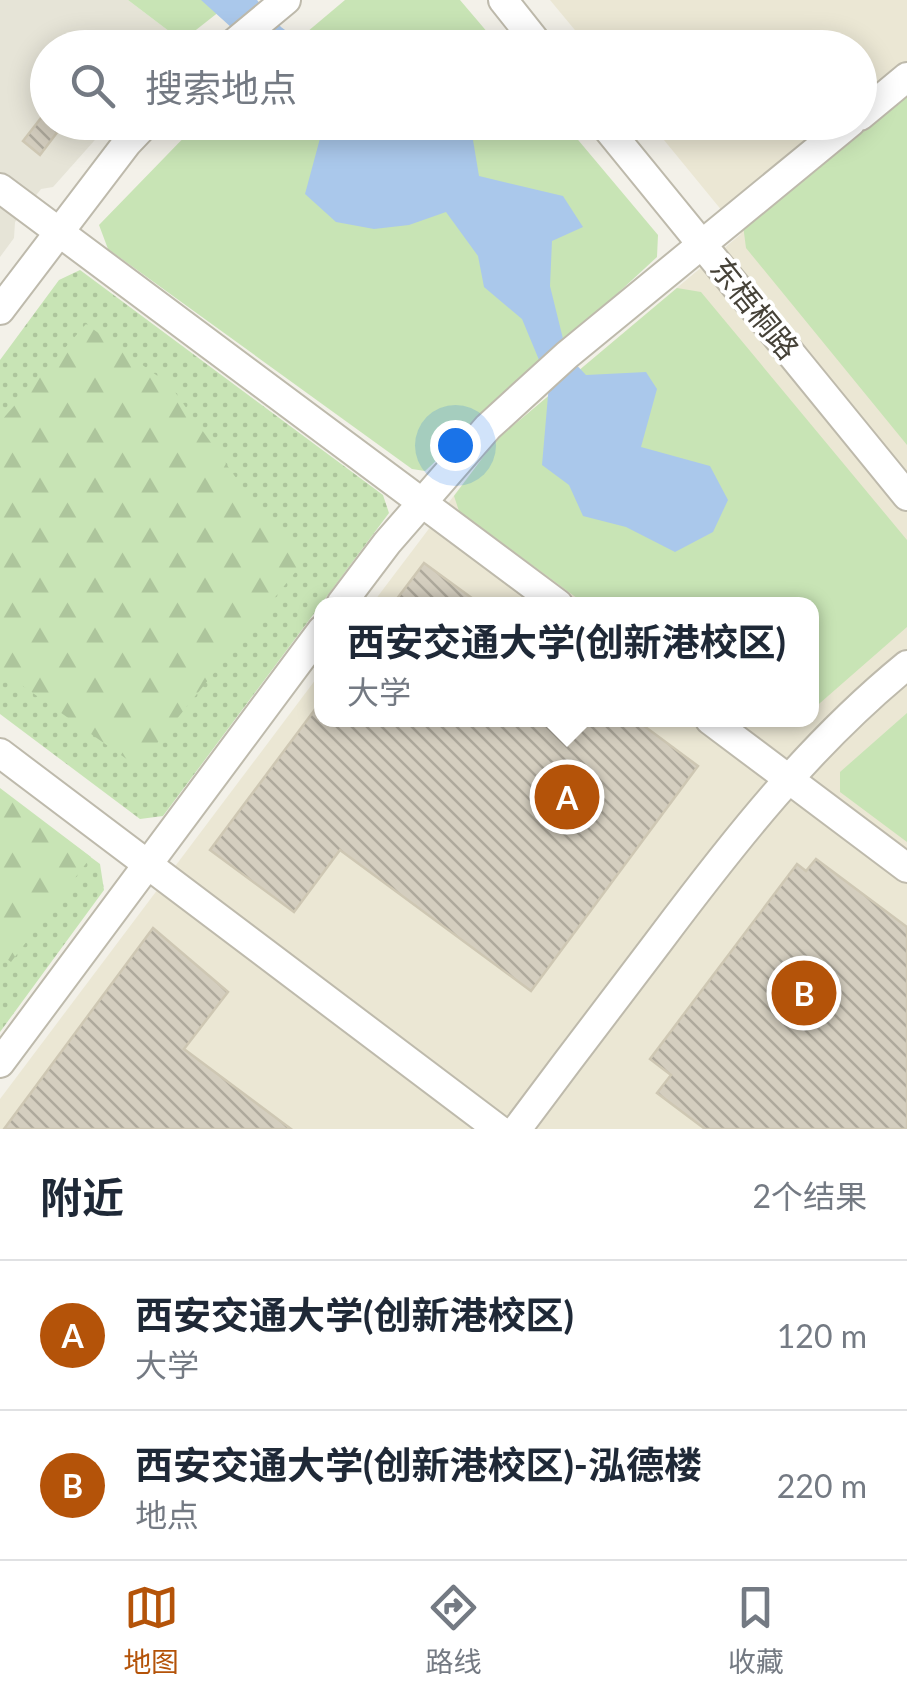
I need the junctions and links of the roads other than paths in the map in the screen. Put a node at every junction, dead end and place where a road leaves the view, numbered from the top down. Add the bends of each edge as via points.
1 (286, 0) edge
2 (502, 0) edge
3 (250, 30) edge
4 (526, 30) edge
5 (907, 77) edge
6 (877, 102) edge
7 (130, 140) edge
8 (616, 140) edge
9 (829, 140) edge
10 (0, 188) edge
11 (60, 232) junction
12 (700, 244) junction
13 (0, 310) edge
14 (907, 496) edge
15 (422, 502) junction
16 (346, 597) edge
17 (549, 597) edge
18 (314, 641) edge
19 (907, 665) edge
20 (719, 727) edge
21 (0, 753) edge
22 (787, 778) junction
23 (147, 864) junction
24 (907, 868) edge
25 (0, 1062) edge
26 (498, 1129) edge
27 (517, 1129) edge

1 - 3 street
2 - 4 street
5 - 6 street
7 - 11 street
8 - 12 street, 东梧桐路
9 - 12 street
10 - 11 street
11 - 13 street
11 - 15 street
12 - 14 street, 东梧桐路
12 - 15 street via 488,426
15 - 16 street
15 - 17 street
18 - 23 street
19 - 22 street
20 - 22 street
21 - 23 street
22 - 24 street
22 - 27 street
23 - 25 street
23 - 26 street

